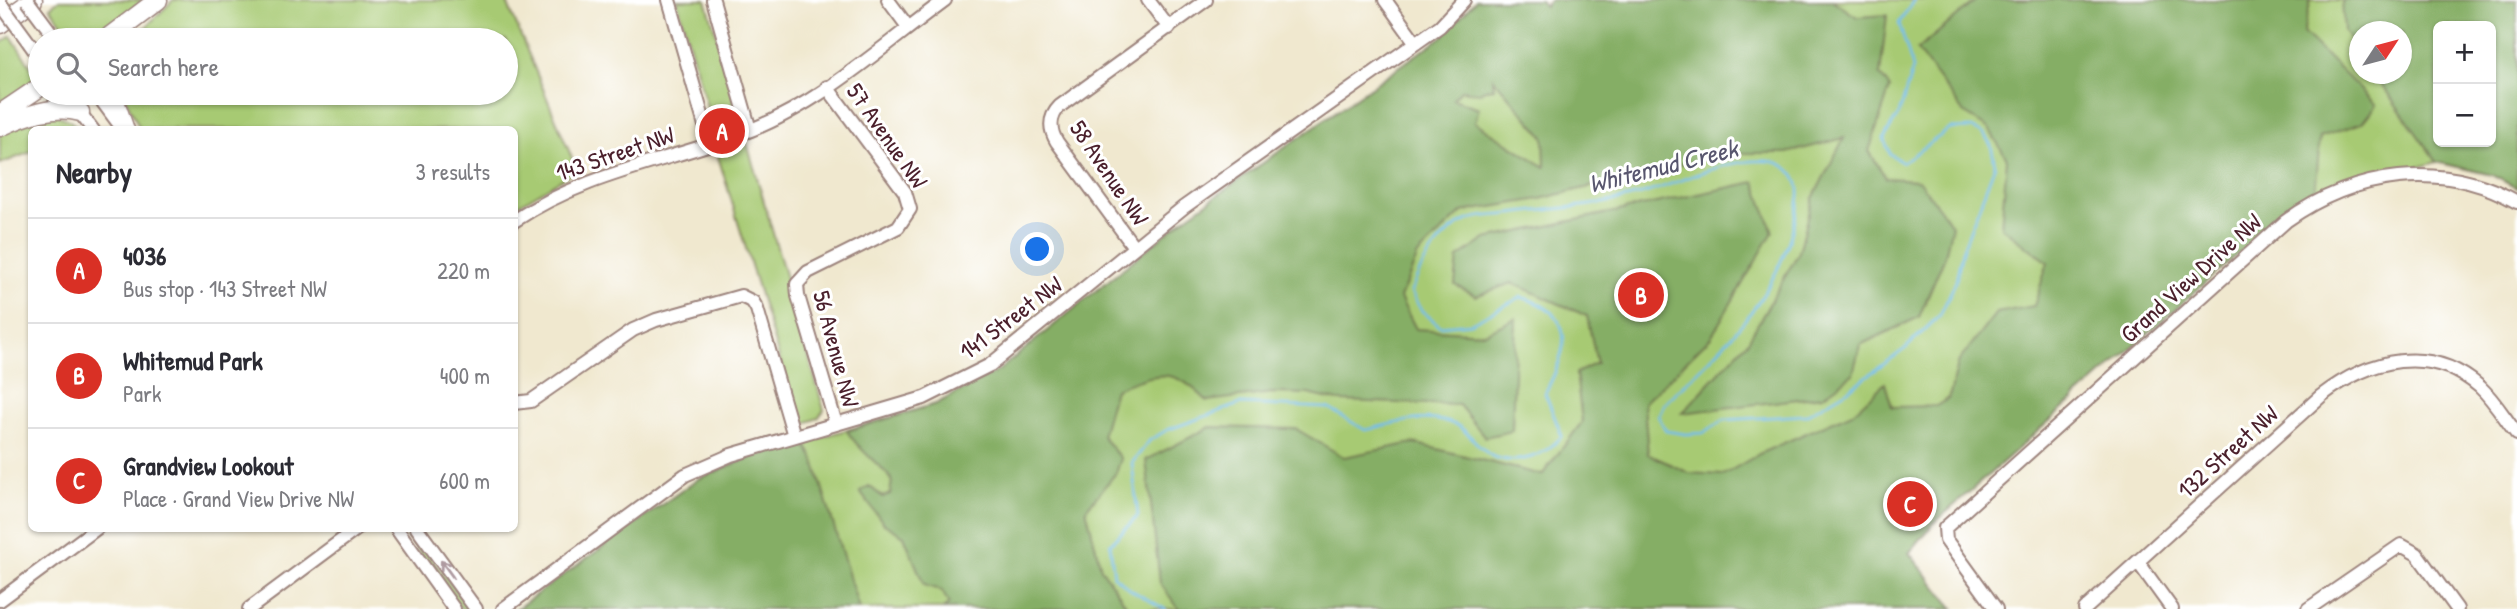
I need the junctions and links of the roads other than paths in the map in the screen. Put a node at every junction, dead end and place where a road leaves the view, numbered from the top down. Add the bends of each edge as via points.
1 (27, 0) edge
2 (33, 0) edge
3 (669, 0) edge
4 (713, 0) edge
5 (888, 0) edge
6 (945, 0) edge
7 (1148, 0) edge
8 (1206, 0) edge
9 (1385, 0) edge
10 (1464, 0) edge
11 (157, 1) edge
12 (0, 3) edge
13 (0, 24) edge
14 (908, 27) junction
15 (49, 28) edge
16 (121, 28) edge
17 (136, 28) edge
18 (1168, 28) junction
19 (28, 41) edge
20 (1416, 43) junction
21 (827, 87) junction
22 (28, 95) edge
23 (74, 105) edge
24 (105, 105) edge
25 (116, 105) edge
26 (80, 112) junction
27 (0, 114) edge
28 (90, 126) edge
29 (121, 126) edge
30 (123, 126) edge
31 (0, 127) edge
32 (750, 130) junction
33 (710, 143) junction
34 (2517, 202) edge
35 (518, 219) edge
36 (1134, 247) junction
37 (797, 284) joint
38 (518, 403) edge
39 (836, 425) junction
40 (2517, 434) edge
41 (794, 436) junction
42 (92, 532) edge
43 (353, 532) edge
44 (399, 532) edge
45 (420, 532) edge
46 (2138, 562) junction
47 (0, 600) edge
48 (249, 609) edge
49 (454, 609) edge
50 (476, 609) edge
51 (503, 609) edge
52 (1996, 609) edge
53 (2085, 609) edge
54 (2172, 609) edge
55 (2308, 609) edge
56 (2457, 609) edge

1 - 15 street, bridge
2 - 13 highway
3 - 33 street
4 - 32 street
5 - 14 street
6 - 14 street, 143 Street NW
7 - 18 street
8 - 18 street
9 - 20 street
10 - 20 street, 141 Street NW via 1447,21
11 - 16 highway
11 - 17 highway
12 - 19 street, bridge
14 - 21 street, 143 Street NW
18 - 36 street, 58 Avenue NW via 1060,106 1051,122 1057,142
20 - 36 street, 141 Street NW
21 - 32 street, 143 Street NW
21 - 37 street, 57 Avenue NW via 905,192 910,209 898,227 808,272
22 - 27 highway
23 - 26 street
24 - 29 street
25 - 30 highway
26 - 28 street
26 - 31 highway via 49,111
32 - 33 street, 143 Street NW
33 - 35 street, 143 Street NW via 586,182
34 - 52 street, Grand View Drive NW via 2462,181 2410,175 2353,185 2318,199 2267,237 1943,533
36 - 39 street, 141 Street NW via 990,365 924,398
37 - 39 street, 56 Avenue NW
38 - 41 street via 535,398 612,342 644,325 733,297 750,299 759,313
39 - 41 street, 141 Street NW
40 - 46 street, 132 Street NW via 2479,387 2451,369 2417,361 2380,363 2341,380
41 - 51 street, 141 Street NW via 685,475
42 - 47 street
43 - 48 street
44 - 49 street
50 -> 45 street
46 - 53 street, 132 Street NW
46 - 54 street
55 - 56 street via 2395,546 2407,546 2417,554

